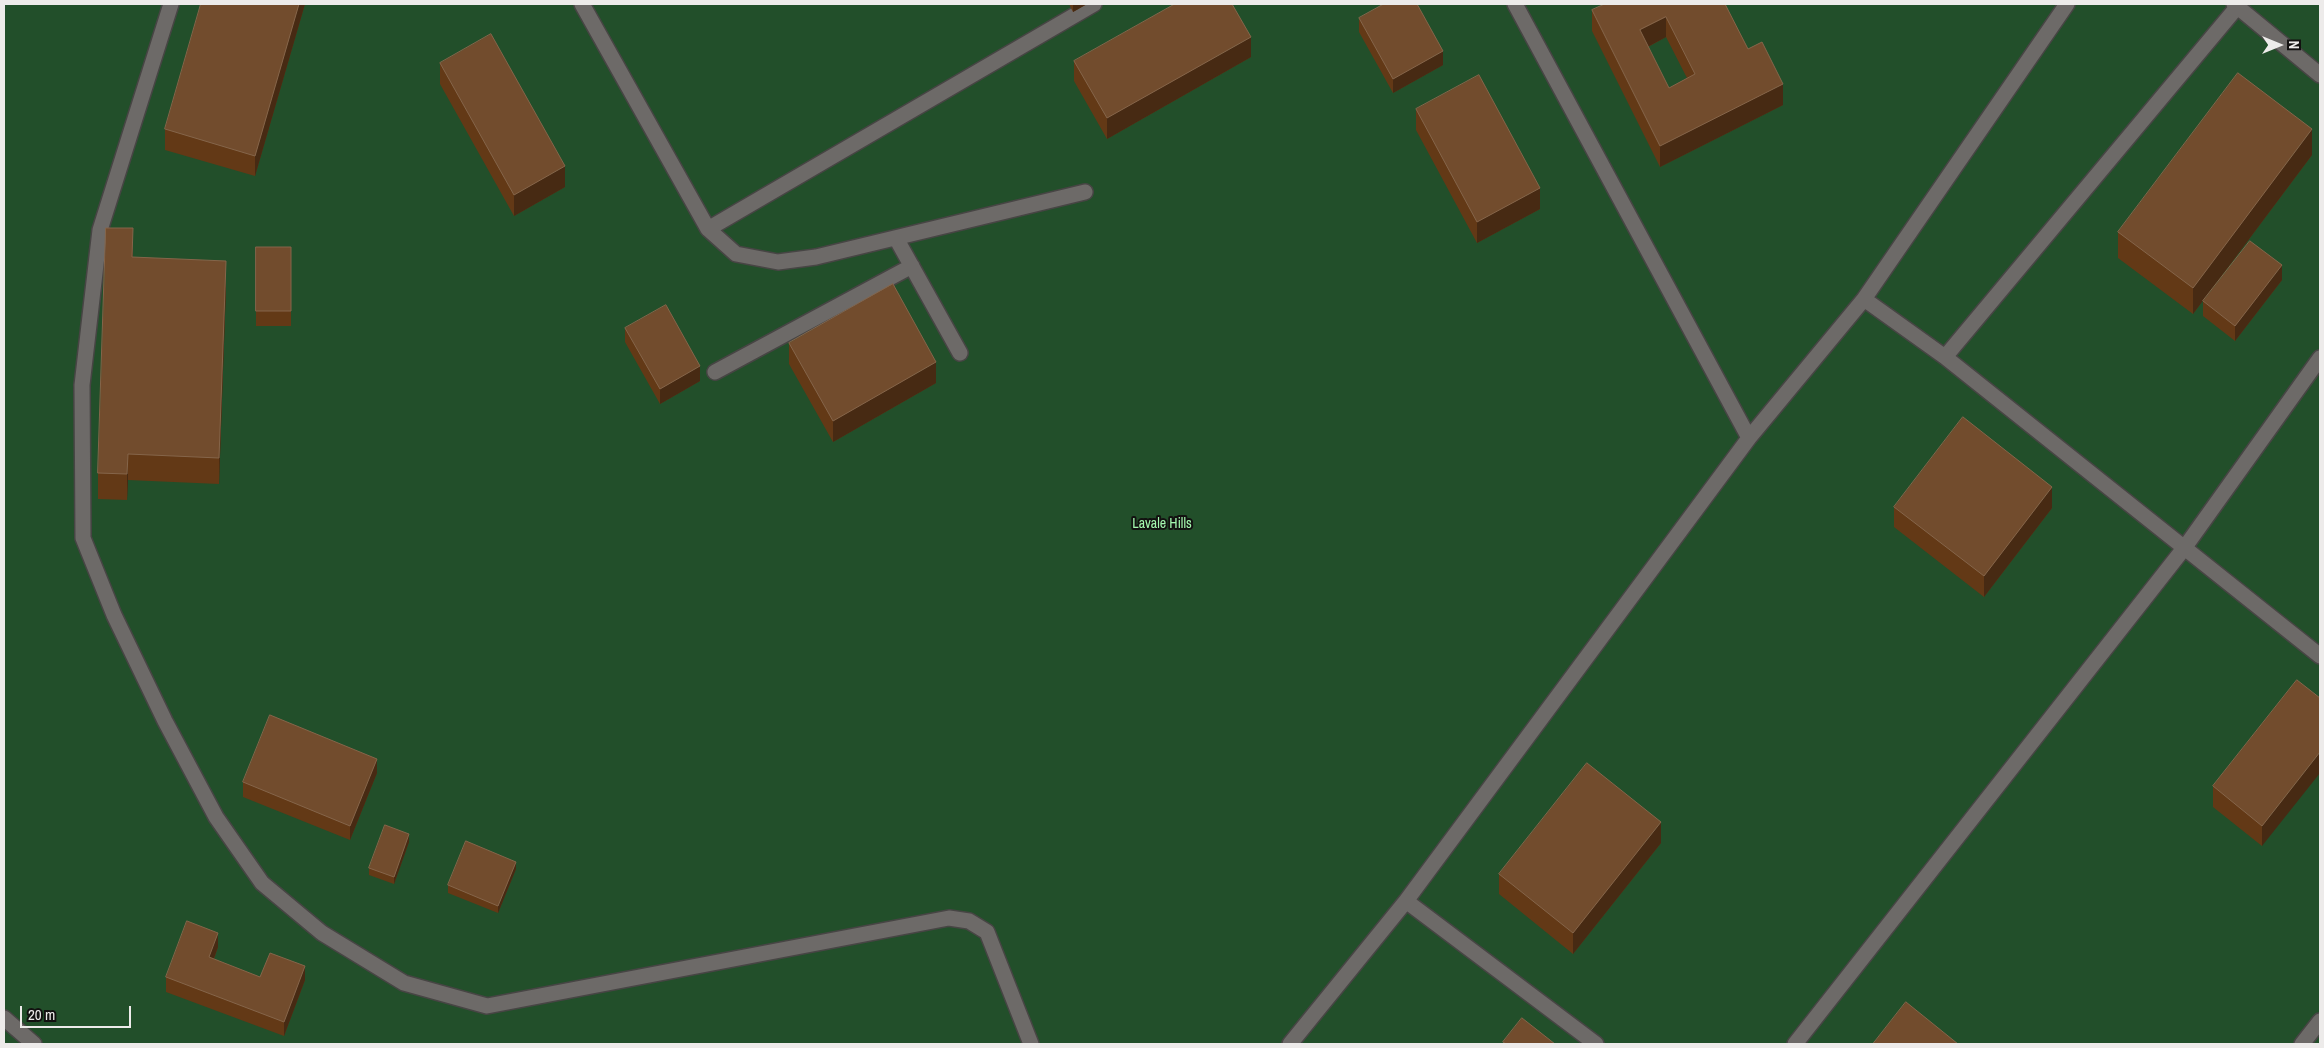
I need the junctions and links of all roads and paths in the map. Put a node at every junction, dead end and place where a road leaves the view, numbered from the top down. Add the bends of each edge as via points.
1 (171, 4) edge
2 (582, 4) edge
3 (1094, 4) edge
4 (1515, 4) edge
5 (2067, 4) edge
6 (2236, 5) edge
7 (2320, 75) edge
8 (1085, 192) dead end
9 (708, 229) junction
10 (896, 238) junction
11 (912, 266) junction
12 (1864, 299) junction
13 (960, 353) dead end
14 (1946, 357) junction
15 (2320, 358) edge
16 (715, 372) dead end
17 (1749, 438) junction
18 (2185, 547) junction
19 (2320, 656) edge
20 (1406, 901) junction
21 (4, 1018) edge
22 (2320, 1021) edge
23 (34, 1044) edge
24 (1031, 1044) edge
25 (1290, 1044) edge
26 (1596, 1044) edge
27 (1795, 1044) edge
28 (2302, 1044) edge

1 - 24 lane via 100,230 82,385 83,538 114,615 165,722 216,817 262,883 322,933 404,983 487,1006 949,918 969,922 987,932
2 - 9 lane
3 - 9 lane
4 - 17 lane
5 - 12 lane
6 - 7 lane
6 - 14 lane
8 - 10 lane
9 - 10 lane via 736,254 778,262 816,258
10 - 11 lane
11 - 13 lane
11 - 16 lane
12 - 14 lane
12 - 17 lane
14 - 18 lane
15 - 18 lane
17 - 20 lane
18 - 19 lane
18 - 27 lane
20 - 25 lane
20 - 26 lane
21 - 23 lane
22 - 28 lane

